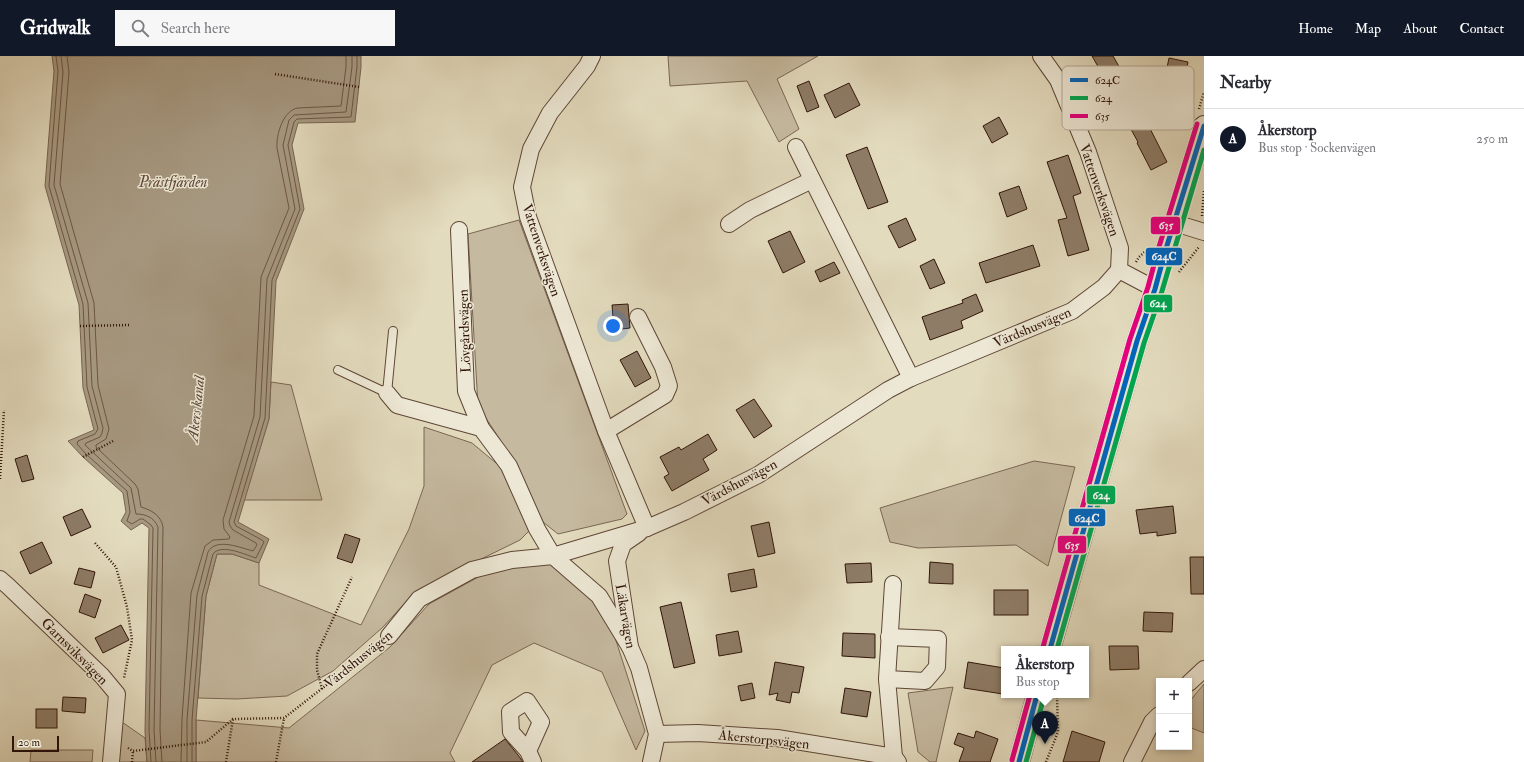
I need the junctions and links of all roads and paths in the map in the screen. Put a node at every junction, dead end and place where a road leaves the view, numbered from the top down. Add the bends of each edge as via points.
1 (592, 56) edge
2 (1042, 56) edge
3 (275, 74) dead end
4 (359, 87) dead end
5 (1062, 90) edge
6 (1204, 126) edge
7 (1079, 130) edge
8 (796, 146) dead end
9 (812, 180) junction
10 (1204, 187) edge
11 (1175, 223) junction
12 (728, 224) dead end
13 (459, 230) dead end
14 (1203, 232) edge
15 (1119, 270) junction
16 (1155, 289) junction
17 (638, 317) dead end
18 (130, 325) dead end
19 (80, 326) dead end
20 (392, 331) dead end
21 (338, 370) dead end
22 (912, 378) junction
23 (387, 394) junction
24 (4, 410) dead end
25 (481, 428) junction
26 (606, 430) junction
27 (113, 441) dead end
28 (83, 457) dead end
29 (0, 479) edge
30 (647, 528) junction
31 (95, 543) dead end
32 (553, 556) junction
33 (352, 577) dead end
34 (0, 580) edge
35 (893, 584) dead end
36 (389, 636) joint
37 (889, 637) junction
38 (1051, 646) edge
39 (630, 647) junction
40 (1204, 669) edge
41 (887, 679) junction
42 (1192, 679) edge
43 (322, 689) junction
44 (117, 694) junction
45 (1036, 698) edge
46 (1057, 698) edge
47 (284, 718) junction
48 (1156, 718) edge
49 (233, 719) junction
50 (657, 734) junction
51 (896, 759) edge
52 (111, 762) edge
53 (132, 762) edge
54 (226, 762) edge
55 (276, 762) edge
56 (651, 762) edge
57 (1019, 762) edge
58 (1046, 762) edge
59 (1132, 762) edge

1 - 26 street, Vattenverksvägen via 550,114 531,149 522,187 528,217
2 - 5 street, Vattenverksvägen
3 - 4 path
6 - 11 street
7 - 15 street, Vattenverksvägen via 1120,248
8 - 9 street
9 - 12 street via 750,210
9 - 22 street
10 - 14 path
11 - 14 street
11 - 16 street
13 - 25 street, Lövgårdsvägen via 466,391
15 - 16 street
15 - 22 street, Värdshusvägen via 1104,288 1072,311
16 - 38 street via 1137,341
17 - 26 street via 663,367 669,386 665,395
18 - 19 path
20 - 23 lane
21 - 23 lane
22 - 30 street, Värdshusvägen via 888,390 758,475
23 - 25 street via 397,405
24 - 29 path
25 - 32 street, Lövgårdsvägen via 509,466 537,529
26 - 30 street, Vattenverksvägen
27 - 28 path
30 - 32 street, Värdshusvägen
30 - 39 street, Läkarvägen via 623,544 616,561
31 - 44 path via 116,568 127,607 132,640 124,678
32 - 36 street, Värdshusvägen via 512,560 472,570 419,599
32 - 39 street via 599,596
33 - 43 path via 317,654 317,670
34 - 44 street, Garnsviksvägen via 102,676
35 - 37 street, Åkerstorpsvägen
36 - 43 path, Värdshusvägen
37 - 41 street, Åkerstorpsvägen
37 - 41 street via 938,639 937,667 925,681
39 - 50 street, Läkarvägen via 639,668
40 - 42 street
41 - 51 street, Åkerstorpsvägen
43 - 47 path, Värdshusvägen
44 - 52 street, Garnsviksvägen
45 - 57 street
46 - 58 path via 1058,732
47 - 49 path
47 - 55 path
48 - 59 street
49 - 53 path via 206,742 133,751
49 - 54 path
50 - 51 street, Åkerstorpsvägen via 698,733 777,738
50 - 56 street, Läkarvägen

